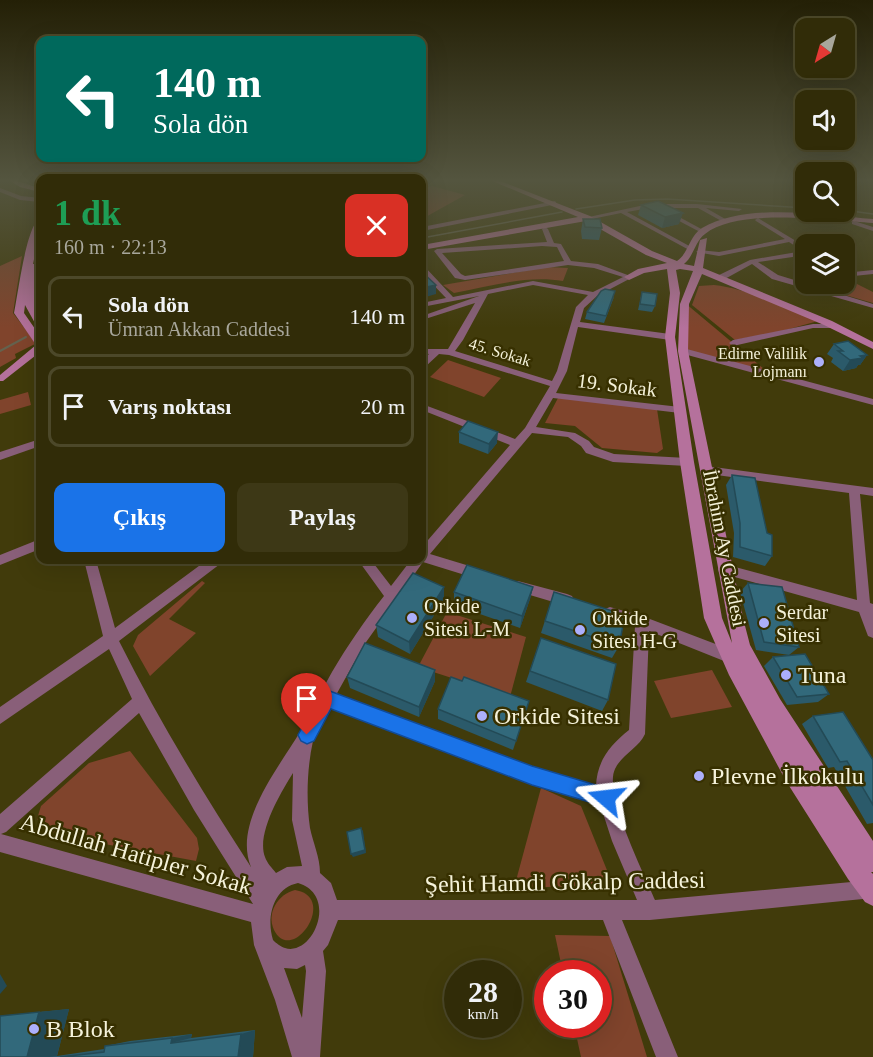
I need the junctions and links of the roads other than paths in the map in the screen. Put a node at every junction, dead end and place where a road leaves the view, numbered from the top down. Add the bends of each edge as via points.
1 (525, 229) edge
2 (545, 229) dead end
3 (607, 229) edge
4 (656, 229) edge
5 (699, 229) edge
6 (706, 229) edge
7 (716, 229) edge
8 (774, 229) edge
9 (702, 231) junction
10 (792, 240) junction
11 (36, 241) edge
12 (795, 243) edge
13 (552, 244) junction
14 (426, 247) edge
15 (695, 250) junction
16 (795, 254) edge
17 (752, 261) junction
18 (568, 263) junction
19 (36, 271) edge
20 (675, 271) junction
21 (873, 272) edge
22 (426, 273) edge
23 (855, 274) edge
24 (695, 275) junction
25 (629, 277) junction
26 (720, 278) junction
27 (795, 281) edge
28 (788, 282) junction
29 (745, 289) junction
30 (594, 294) junction
31 (483, 295) junction
32 (450, 298) junction
33 (426, 304) edge
34 (873, 306) edge
35 (36, 314) edge
36 (426, 316) edge
37 (574, 324) junction
38 (835, 326) junction
39 (670, 337) junction
40 (36, 339) edge
41 (733, 343) dead end
42 (873, 346) edge
43 (36, 349) edge
44 (683, 351) junction
45 (426, 352) edge
46 (450, 352) junction
47 (435, 353) junction
48 (426, 361) edge
49 (36, 363) edge
50 (2, 379) edge
51 (555, 385) junction
52 (550, 395) junction
53 (873, 402) edge
54 (426, 409) edge
55 (680, 410) junction
56 (529, 430) junction
57 (36, 443) edge
58 (518, 444) junction
59 (0, 456) edge
60 (687, 462) junction
61 (706, 470) junction
62 (854, 489) junction
63 (873, 492) edge
64 (36, 546) edge
65 (426, 550) edge
66 (426, 559) edge
67 (0, 560) edge
68 (91, 564) edge
69 (211, 564) edge
70 (367, 564) edge
71 (415, 564) edge
72 (724, 569) junction
73 (391, 595) junction
74 (576, 603) edge
75 (598, 609) edge
76 (869, 609) edge
77 (642, 622) junction
78 (873, 632) edge
79 (111, 639) junction
80 (729, 656) junction
81 (327, 699) junction
82 (141, 701) junction
83 (0, 716) edge
84 (307, 735) junction
85 (606, 798) junction
86 (0, 826) edge
87 (0, 843) edge
88 (873, 861) edge
89 (311, 877) junction
90 (274, 886) junction
91 (872, 891) edge
92 (261, 908) junction
93 (329, 910) junction
94 (609, 910) junction
95 (650, 910) junction
96 (265, 947) junction
97 (313, 949) junction
98 (303, 1057) edge
99 (309, 1057) edge
100 (667, 1057) edge

1 - 14 main road
2 - 13 street
3 - 20 main road
4 - 15 street
5 - 9 street
6 - 9 main road
7 - 15 main road
8 - 10 street
9 - 15 main road
10 - 12 street
10 - 15 street via 719,254
11 - 40 main road via 19,313
13 - 18 street via 559,245
13 - 18 street via 437,251 458,276 465,278
15 - 20 main road
15 - 24 main road, İbrahim Ay Caddesi
16 - 17 street
17 - 26 street
17 - 28 street
18 - 25 street via 596,266
19 - 35 main road via 30,305
20 - 24 main road
20 - 25 main road
20 - 39 main road, İbrahim Ay Caddesi
21 - 23 street
22 - 32 street
24 - 26 main road
24 - 29 main road
24 - 44 main road, İbrahim Ay Caddesi via 683,314
25 - 30 street
26 - 29 main road
27 - 28 street
28 - 34 street
29 - 38 main road
30 - 31 street via 538,283
30 - 37 street via 580,307
31 - 32 street
31 - 36 street
31 - 46 street
32 - 33 street
37 - 39 street
37 - 51 street
38 - 41 street via 813,326
38 - 42 main road
39 - 55 main road, İbrahim Ay Caddesi
43 - 50 main road
44 - 53 street
44 - 61 main road, İbrahim Ay Caddesi
45 - 47 street, 45. Sokak
46 - 47 street, 45. Sokak
46 - 51 street, 45. Sokak
47 - 48 street
49 - 50 main road
51 - 52 street
52 - 55 street, 19. Sokak
52 - 56 street
54 - 58 street
55 - 60 main road, İbrahim Ay Caddesi
56 - 58 street
56 - 60 street via 576,436 585,440 590,450 613,458
57 - 59 street
58 - 65 street
60 - 80 main road, İbrahim Ay Caddesi via 713,618
61 - 62 street
61 - 72 main road, İbrahim Ay Caddesi
62 - 63 street
62 - 76 street
64 - 67 street
66 - 74 street
68 - 79 street
69 - 79 street
70 - 73 street
71 - 73 street
72 - 76 street
72 - 88 main road, İbrahim Ay Caddesi via 742,646 756,677
73 - 81 street via 341,670
75 - 77 street
76 - 78 street
77 - 80 street
77 - 85 street via 637,734 612,755 605,775
79 - 82 street
79 - 83 street
80 - 91 main road, İbrahim Ay Caddesi via 797,779
81 - 84 street
81 - 85 street via 532,776
82 - 86 street
82 - 92 street
84 - 89 street via 298,797
84 - 90 street via 272,791 255,846 257,862
85 - 95 street
87 - 92 street, Abdullah Hatipler Sokak
89 - 90 street via 293,875
89 - 93 street via 324,890
90 - 92 street
91 - 95 street, Şehit Hamdi Gökalp Caddesi
92 - 96 street via 258,927
93 - 94 street, Şehit Hamdi Gökalp Caddesi
93 - 97 street via 325,931
94 - 95 street, Şehit Hamdi Gökalp Caddesi
94 - 100 street
96 - 97 street via 272,955 292,960
96 - 98 street via 281,982
97 - 99 street via 316,971

